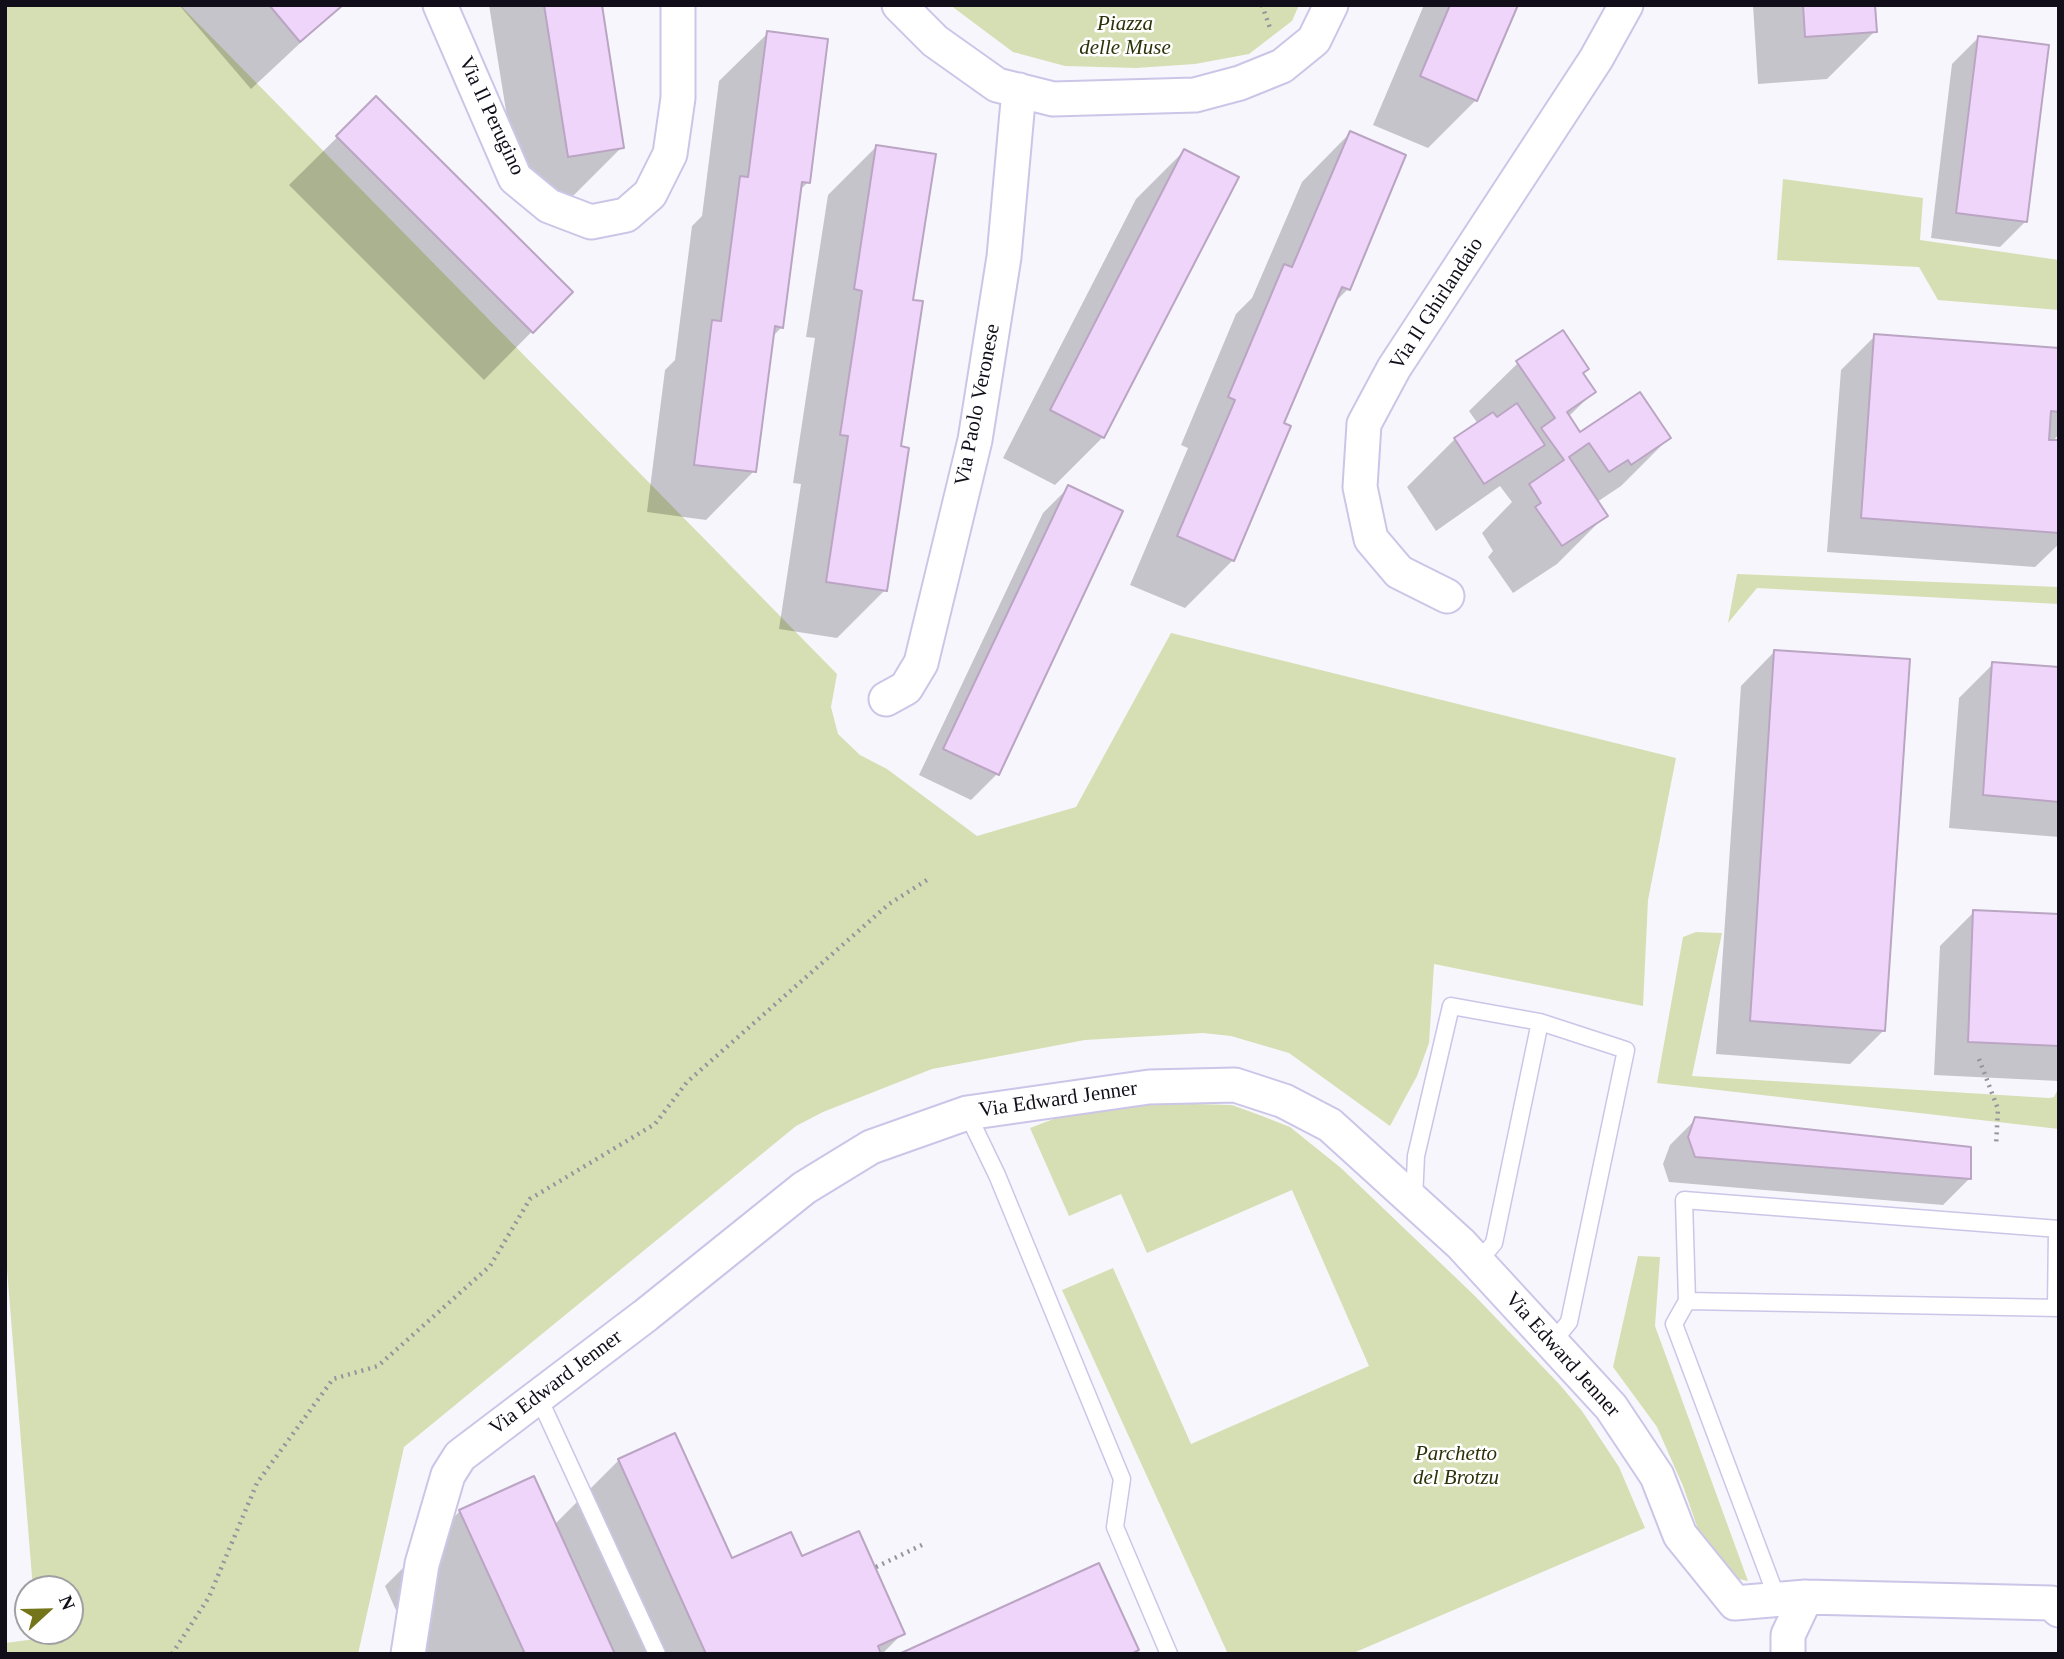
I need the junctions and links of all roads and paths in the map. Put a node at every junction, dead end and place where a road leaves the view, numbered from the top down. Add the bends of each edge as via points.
1 (440, 5) edge
2 (678, 5) edge
3 (899, 5) edge
4 (1331, 5) edge
5 (1626, 5) edge
6 (1018, 90) junction
7 (1447, 596) dead end
8 (886, 699) dead end
9 (930, 878) dead end
10 (1540, 1022) junction
11 (1979, 1059) dead end
12 (967, 1113) junction
13 (1996, 1146) dead end
14 (1414, 1201) junction
15 (2058, 1229) edge
16 (1478, 1262) junction
17 (1687, 1301) junction
18 (2057, 1308) edge
19 (1552, 1343) junction
20 (538, 1396) junction
21 (924, 1544) dead end
22 (876, 1567) dead end
23 (1791, 1598) junction
24 (2056, 1605) edge
25 (172, 1654) edge
26 (408, 1654) edge
27 (657, 1654) edge
28 (1169, 1654) edge
29 (1788, 1654) edge

1 - 2 street, Via Il Perugino via 515,178 549,206 591,222 626,215 650,194 670,154 678,98
3 - 6 street via 935,41 997,85
4 - 6 street via 1314,40 1282,66 1240,83 1195,95 1124,99 1053,99
5 - 7 street, Via Il Ghirlandaio via 1596,59 1394,368 1364,424 1360,487 1371,539 1399,572
6 - 8 street, Via Paolo Veronese via 1004,257 975,440 921,663 906,688
9 - 25 path via 889,904 687,1082 654,1124 530,1199 490,1266 378,1366 333,1379 257,1483 209,1597
10 - 14 lane via 1451,1006 1416,1156
10 - 16 lane via 1494,1243
10 - 19 lane via 1626,1050 1569,1322
11 - 13 path via 1998,1110
12 - 14 street, Via Edward Jenner via 1149,1087 1235,1086 1284,1101 1330,1125
12 - 20 street, Via Edward Jenner via 871,1147 804,1188
12 - 28 lane via 1122,1479 1115,1527
14 - 16 street, Via Edward Jenner
15 - 17 lane via 1684,1200
15 - 18 lane
16 - 19 street, Via Edward Jenner
17 - 18 lane
17 - 23 lane via 1674,1324
19 - 23 street, Via Edward Jenner via 1611,1407 1657,1476 1680,1535 1735,1603
20 - 26 street, Via Edward Jenner via 460,1456 448,1475 422,1564
20 - 27 lane
21 - 22 path
23 - 24 street
23 - 29 street

